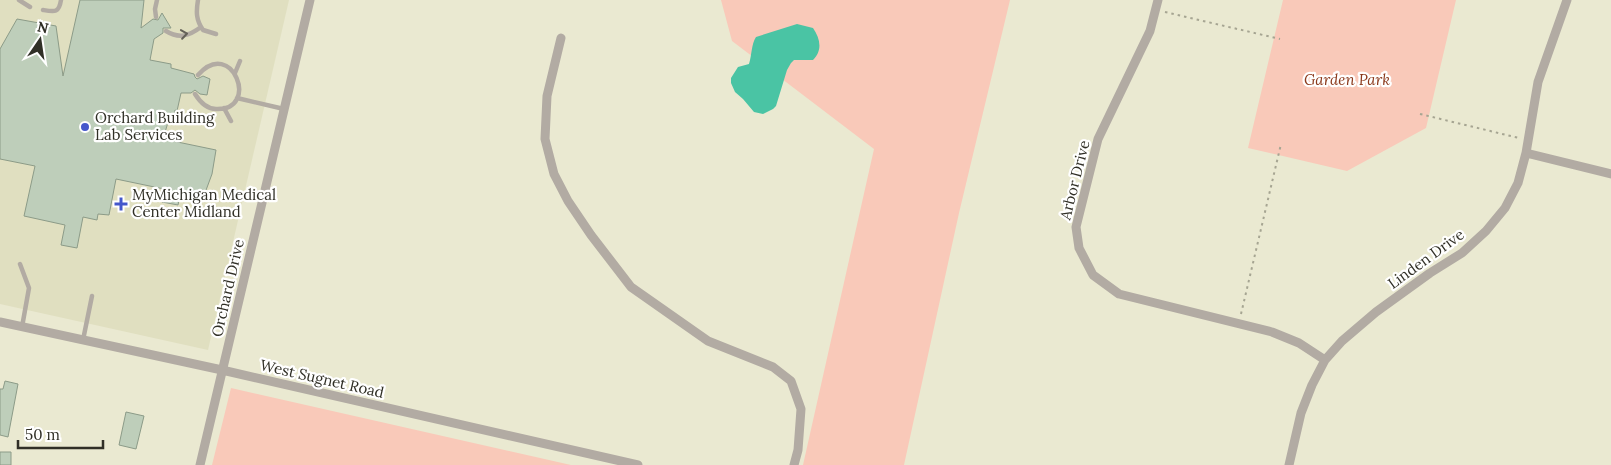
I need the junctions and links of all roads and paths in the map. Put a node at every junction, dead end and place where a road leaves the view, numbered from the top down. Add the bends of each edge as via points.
1 (19, 0) edge
2 (61, 0) edge
3 (156, 0) edge
4 (198, 0) edge
5 (310, 0) edge
6 (1158, 0) edge
7 (1567, 0) edge
8 (30, 7) dead end
9 (43, 10) dead end
10 (1156, 10) junction
11 (156, 17) dead end
12 (201, 27) junction
13 (166, 31) dead end
14 (216, 34) dead end
15 (561, 38) dead end
16 (1280, 39) dead end
17 (240, 61) dead end
18 (235, 73) junction
19 (198, 75) dead end
20 (195, 94) dead end
21 (236, 98) junction
22 (224, 108) junction
23 (284, 110) junction
24 (1420, 114) dead end
25 (231, 121) dead end
26 (1528, 140) junction
27 (1281, 144) dead end
28 (1526, 153) junction
29 (1611, 174) edge
30 (20, 264) dead end
31 (92, 296) dead end
32 (0, 322) edge
33 (1239, 324) junction
34 (22, 327) junction
35 (83, 340) junction
36 (1325, 360) junction
37 (222, 370) junction
38 (200, 465) edge
39 (638, 465) edge
40 (794, 465) edge
41 (1289, 465) edge

1 - 8 lane
2 - 9 lane via 57,11
3 - 11 lane
4 - 12 lane via 196,11
5 - 23 street, Orchard Drive
6 - 10 street, Arbor Drive
7 - 26 street, Linden Drive via 1538,82
10 - 16 path
10 - 33 street, Arbor Drive via 1150,31 1098,139 1076,227 1078,248 1093,275 1119,294
13 -> 12 lane via 183,36
12 - 14 lane
15 - 40 street via 547,96 545,139 554,174 568,201 631,287 708,342 773,367 791,381 802,409
17 - 18 lane
18 - 19 lane via 224,65 216,64 203,69
18 - 21 lane via 240,86
20 - 22 lane via 210,108
21 - 22 lane
21 - 23 lane
22 - 25 lane
23 - 37 street, Orchard Drive
24 - 26 path
26 - 28 street, Linden Drive
27 - 33 path
28 - 29 street
28 - 36 street, Linden Drive via 1518,183 1505,208 1486,232 1462,253 1376,312
30 - 34 lane via 29,288
31 - 35 lane
32 - 34 street, West Sugnet Road
33 - 36 street, Arbor Drive via 1299,343
34 - 35 street, West Sugnet Road
35 - 37 street, West Sugnet Road
36 - 41 street, Linden Drive via 1301,412
37 - 38 street, Orchard Drive
37 - 39 street, West Sugnet Road

